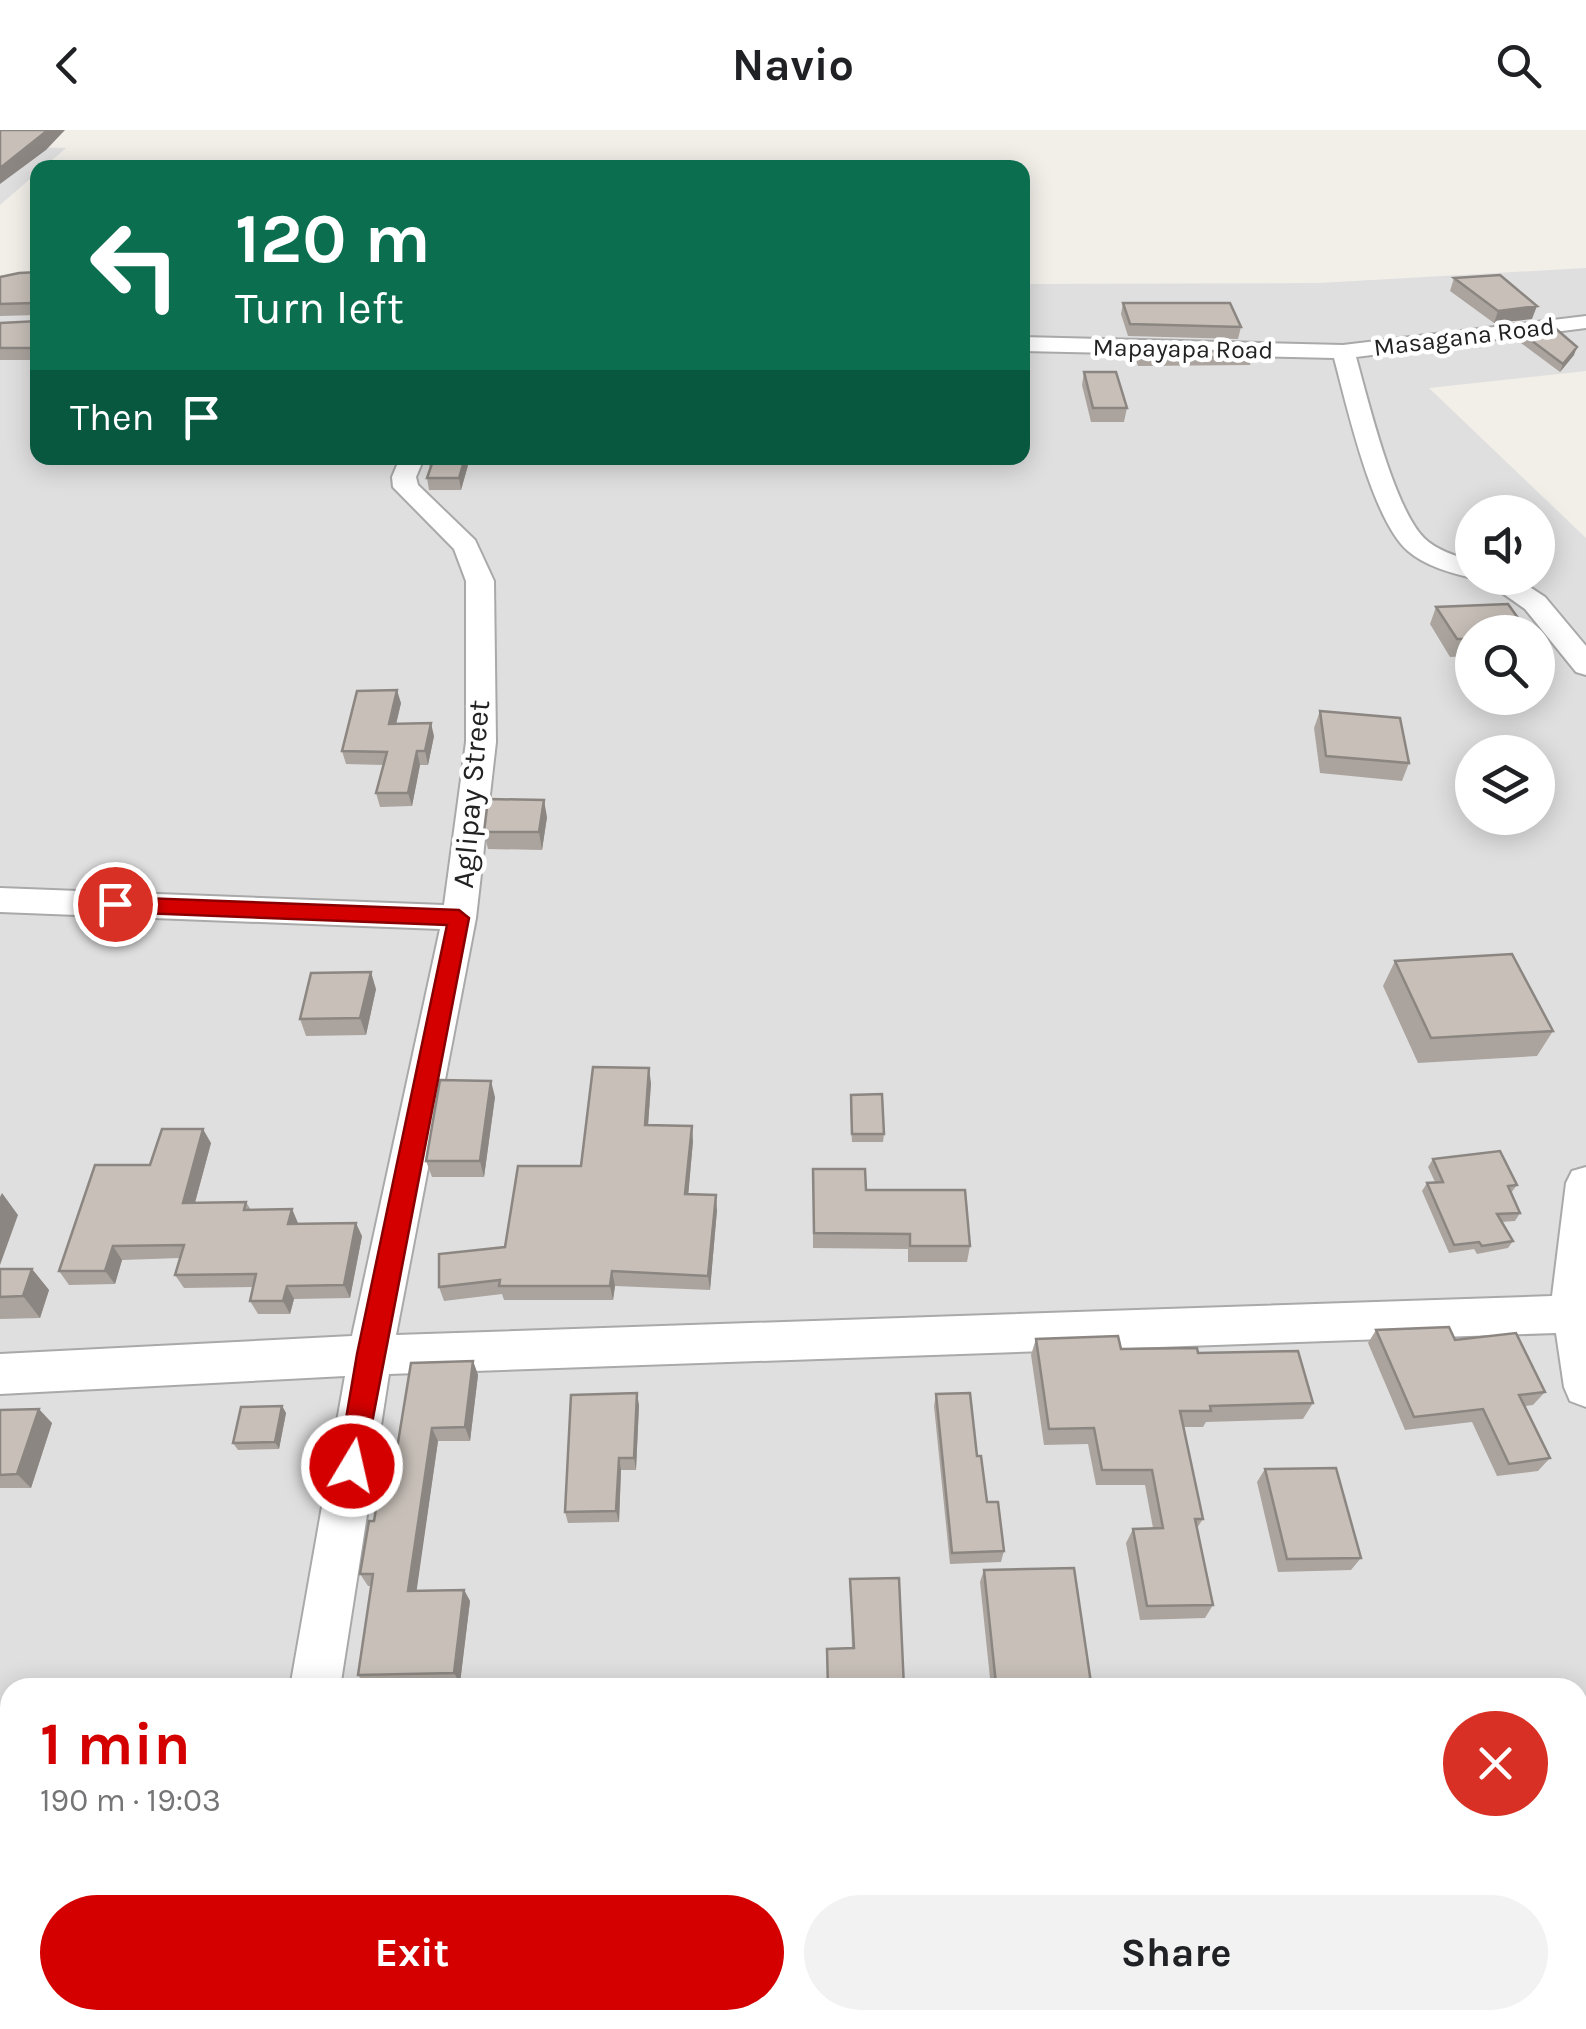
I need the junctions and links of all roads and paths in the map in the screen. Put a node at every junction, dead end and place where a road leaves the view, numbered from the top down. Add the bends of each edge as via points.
1 (1586, 322) edge
2 (1030, 344) edge
3 (1343, 352) junction
4 (409, 465) edge
5 (1455, 563) edge
6 (1527, 595) edge
7 (1586, 666) edge
8 (0, 900) edge
9 (459, 918) junction
10 (1586, 1183) edge
11 (1578, 1330) edge
12 (370, 1354) junction
13 (0, 1374) edge
14 (1586, 1387) edge
15 (318, 1678) edge

1 - 3 street, Masagana Road
2 - 3 street, Mapayapa Road
3 - 5 street via 1366,434 1407,534
4 - 9 street, Aglipay Street via 406,487 466,546 480,580 481,742
6 - 7 street
8 - 9 street
9 - 12 street, Aglipay Street
10 - 11 street
11 - 12 street
11 - 14 street
12 - 13 street
12 - 15 street, Aglipay Street

